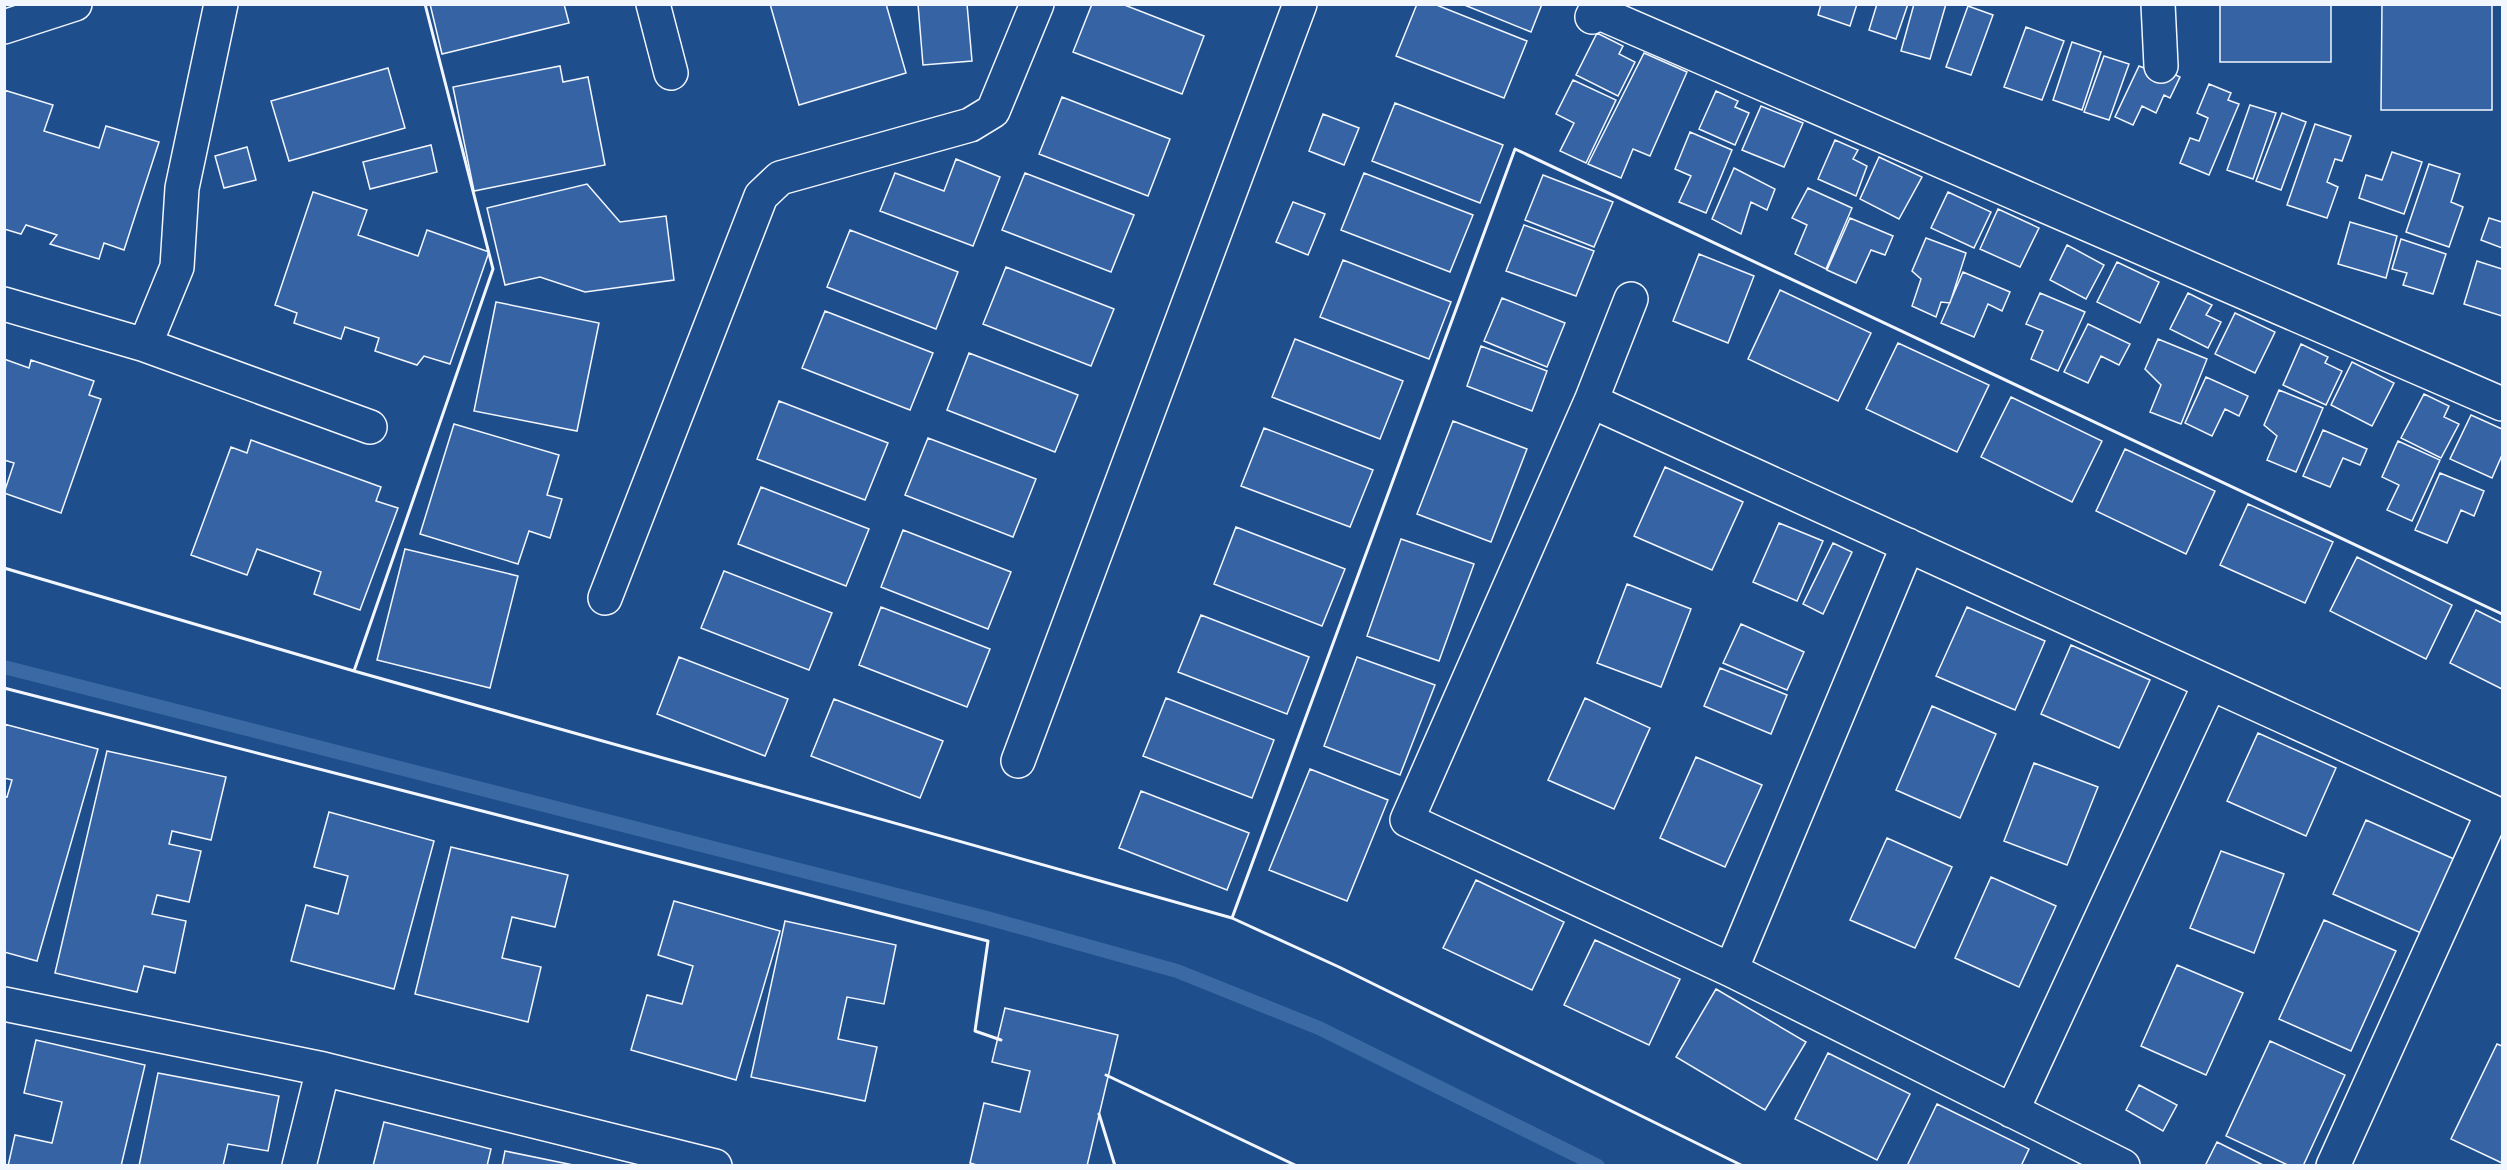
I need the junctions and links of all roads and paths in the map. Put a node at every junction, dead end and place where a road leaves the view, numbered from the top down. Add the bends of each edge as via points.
1 (75, 4) edge
2 (221, 4) edge
3 (653, 4) edge
4 (1038, 4) edge
5 (1300, 4) edge
6 (2158, 4) edge
7 (1592, 17) dead end
8 (4, 27) edge
9 (2161, 66) dead end
10 (671, 72) dead end
11 (1631, 298) dead end
12 (4, 304) edge
13 (145, 345) junction
14 (1591, 400) junction
15 (2502, 404) edge
16 (370, 427) dead end
17 (1908, 545) junction
18 (605, 597) dead end
19 (2210, 683) junction
20 (1018, 760) dead end
21 (1731, 970) junction
22 (4, 1004) edge
23 (323, 1069) junction
24 (2012, 1111) junction
25 (682, 1161) edge
26 (299, 1166) edge
27 (715, 1166) edge
28 (2122, 1166) edge
29 (2333, 1166) edge

1 - 8 street
2 - 13 street via 182,188 177,267
3 - 10 street
4 - 18 street via 993,111 970,125 780,178 761,196
5 - 20 street
6 - 9 street
7 - 15 street via 1595,11
11 - 14 street
12 - 13 street
13 - 16 street
14 - 17 street
14 - 21 street via 1407,820
17 - 19 street
17 - 21 street
19 - 24 street
19 - 29 street via 2493,812
21 - 24 street
22 - 23 street
23 - 25 street
23 - 26 street
24 - 28 street
25 - 27 street

